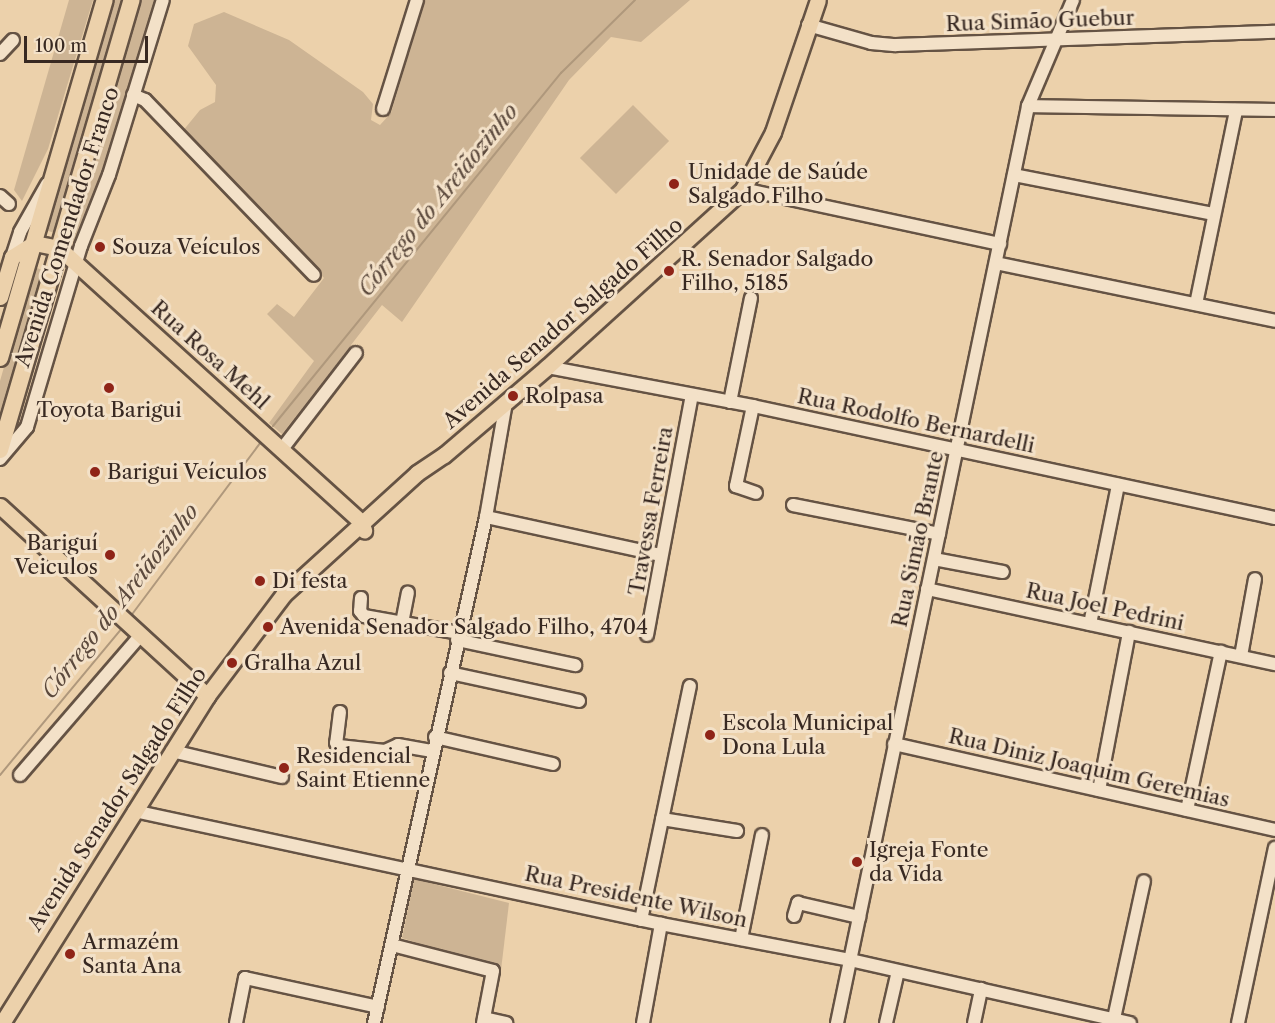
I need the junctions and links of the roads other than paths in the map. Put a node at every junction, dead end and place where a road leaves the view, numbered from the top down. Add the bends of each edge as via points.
1 (105, 0) edge
2 (132, 0) edge
3 (163, 0) edge
4 (417, 0) edge
5 (818, 0) edge
6 (1073, 0) edge
7 (808, 25) junction
8 (1275, 32) edge
9 (13, 40) dead end
10 (1053, 41) junction
11 (0, 54) edge
12 (133, 95) junction
13 (1028, 106) junction
14 (383, 109) dead end
15 (1236, 110) junction
16 (1275, 110) edge
17 (54, 173) junction
18 (1014, 175) junction
19 (743, 189) junction
20 (1213, 214) junction
21 (34, 243) junction
22 (1000, 244) junction
23 (59, 248) junction
24 (12, 257) junction
25 (77, 262) junction
26 (996, 262) junction
27 (314, 275) dead end
28 (0, 297) edge
29 (752, 298) dead end
30 (1196, 304) junction
31 (1275, 321) edge
32 (356, 353) dead end
33 (0, 358) edge
34 (547, 367) junction
35 (692, 395) junction
36 (506, 402) junction
37 (729, 402) junction
38 (753, 406) junction
39 (282, 449) junction
40 (0, 450) edge
41 (957, 450) junction
42 (0, 459) edge
43 (1118, 484) junction
44 (756, 493) dead end
45 (793, 505) dead end
46 (0, 506) edge
47 (486, 517) junction
48 (1275, 518) edge
49 (363, 527) junction
50 (939, 534) junction
51 (661, 555) junction
52 (934, 559) junction
53 (1003, 572) dead end
54 (1255, 579) dead end
55 (927, 589) junction
56 (408, 593) dead end
57 (361, 598) dead end
58 (402, 623) junction
59 (1090, 624) junction
60 (131, 626) junction
61 (1129, 632) junction
62 (648, 635) dead end
63 (458, 637) junction
64 (1221, 652) junction
65 (1240, 656) junction
66 (1275, 664) edge
67 (575, 665) dead end
68 (450, 673) junction
69 (690, 686) dead end
70 (207, 696) junction
71 (579, 701) dead end
72 (340, 712) dead end
73 (435, 737) junction
74 (894, 744) junction
75 (172, 751) junction
76 (432, 751) junction
77 (553, 764) dead end
78 (20, 775) dead end
79 (282, 777) dead end
80 (1099, 790) junction
81 (1186, 810) junction
82 (134, 811) junction
83 (662, 819) junction
84 (1275, 830) edge
85 (737, 831) dead end
86 (762, 835) dead end
87 (1275, 848) edge
88 (1274, 861) edge
89 (408, 869) junction
90 (1144, 881) dead end
91 (794, 916) dead end
92 (859, 917) junction
93 (641, 920) junction
94 (661, 924) junction
95 (741, 939) junction
96 (392, 945) junction
97 (850, 960) junction
98 (898, 970) junction
99 (981, 989) junction
100 (378, 1007) junction
101 (483, 1021) edge
102 (1113, 1021) edge
103 (2, 1023) edge
104 (236, 1023) edge
105 (374, 1023) edge
106 (506, 1023) edge
107 (643, 1023) edge
108 (837, 1023) edge
109 (886, 1023) edge
110 (974, 1023) edge
111 (1130, 1023) edge
112 (1238, 1023) edge

1 - 17 highway, Avenida Comendador Franco
2 - 23 highway, Avenida Comendador Franco
3 - 12 street, Avenida Comendador Franco
4 - 14 street
5 - 7 main road, Avenida Senador Salgado Filho
6 - 10 street, Rua Simão Brante
7 - 10 street, Rua Simão Guebur via 871,43 896,45
7 - 19 main road, Avenida Senador Salgado Filho via 773,132
8 - 10 street, Rua Simão Guebur
9 - 11 street
10 - 13 street, Rua Simão Brante
12 - 25 street, Avenida Comendador Franco
12 - 27 street via 145,100
13 - 15 street
13 - 18 street, Rua Simão Brante
15 - 16 street
15 - 20 street
17 - 21 highway, Avenida Comendador Franco
17 - 24 street, Avenida Comendador Franco via 20,232
18 - 20 street
18 - 22 street, Rua Simão Brante
19 - 22 street
19 - 34 main road, Avenida Senador Salgado Filho
20 - 30 street
21 - 23 main road, Rua Rosa Mehl
21 - 24 main road
21 - 33 highway, Avenida Comendador Franco
22 - 26 street, Rua Simão Brante
23 - 25 main road, Rua Rosa Mehl
23 - 40 highway, Avenida Comendador Franco
24 - 28 main road, Avenida Comendador Franco
25 - 39 main road, Rua Rosa Mehl
25 - 42 street, Avenida Comendador Franco via 27,427
26 - 30 street
26 - 41 street, Rua Simão Brante
29 - 37 street
30 - 31 street
32 - 39 street
34 - 35 street, Rua Rodolfo Bernardelli
34 - 36 main road, Avenida Senador Salgado Filho
35 - 37 street, Rua Rodolfo Bernardelli
35 - 51 street, Travessa Ferreira
36 - 47 street
36 - 49 main road, Avenida Senador Salgado Filho via 417,473
37 - 38 street, Rua Rodolfo Bernardelli
38 - 41 street, Rua Rodolfo Bernardelli
38 - 44 street via 736,486
39 - 49 main road, Rua Rosa Mehl
41 - 43 street, Rua Rodolfo Bernardelli
41 - 50 street, Rua Simão Brante
43 - 48 street, Rua Rodolfo Bernardelli
43 - 59 street
45 - 50 street
46 - 60 main road
47 - 51 street
47 - 63 street
49 - 70 main road, Avenida Senador Salgado Filho via 283,595
50 - 52 street, Rua Simão Brante
51 - 62 street, Travessa Ferreira
52 - 53 street
52 - 55 street, Rua Simão Brante
54 - 65 street
55 - 59 street, Rua Joel Pedrini
55 - 74 street, Rua Simão Brante
56 - 58 street
57 - 58 street via 361,614
58 - 63 street
59 - 61 street, Rua Joel Pedrini
60 - 70 main road
60 - 78 street
61 - 64 street, Rua Joel Pedrini
61 - 80 street
63 - 67 street
63 - 68 street
64 - 65 street, Rua Joel Pedrini
64 - 81 street
65 - 66 street, Rua Joel Pedrini
68 - 71 street
68 - 73 street
69 - 83 street
70 - 75 main road, Avenida Senador Salgado Filho
72 - 76 street via 336,743 339,746 385,751 398,745
73 - 76 street
73 - 77 street
74 - 80 street, Rua Diniz Joaquim Geremias
74 - 92 street, Rua Simão Brante
75 - 79 street
75 - 82 main road, Avenida Senador Salgado Filho
76 - 89 street
80 - 81 street, Rua Diniz Joaquim Geremias
81 - 84 street, Rua Diniz Joaquim Geremias
82 - 89 street, Rua Presidente Wilson
82 - 103 main road, Avenida Senador Salgado Filho
83 - 85 street
83 - 93 street
86 - 95 street
87 - 88 street
88 - 112 street
89 - 93 street, Rua Presidente Wilson
89 - 96 street
90 - 102 street
91 - 92 street via 798,903
92 - 97 street, Rua Simão Brante
93 - 94 street, Rua Presidente Wilson
94 - 95 street, Rua Presidente Wilson
94 - 107 street
95 - 97 street, Rua Presidente Wilson
96 - 100 street
96 - 101 street via 493,971
97 - 98 street, Rua Presidente Wilson
97 - 108 street, Rua Simão Brante
98 - 99 street, Rua Presidente Wilson
98 - 109 street
99 - 102 street, Rua Presidente Wilson
99 - 110 street
100 - 104 street via 245,978
100 - 105 street
101 - 106 street
102 - 111 street, Rua Presidente Wilson

